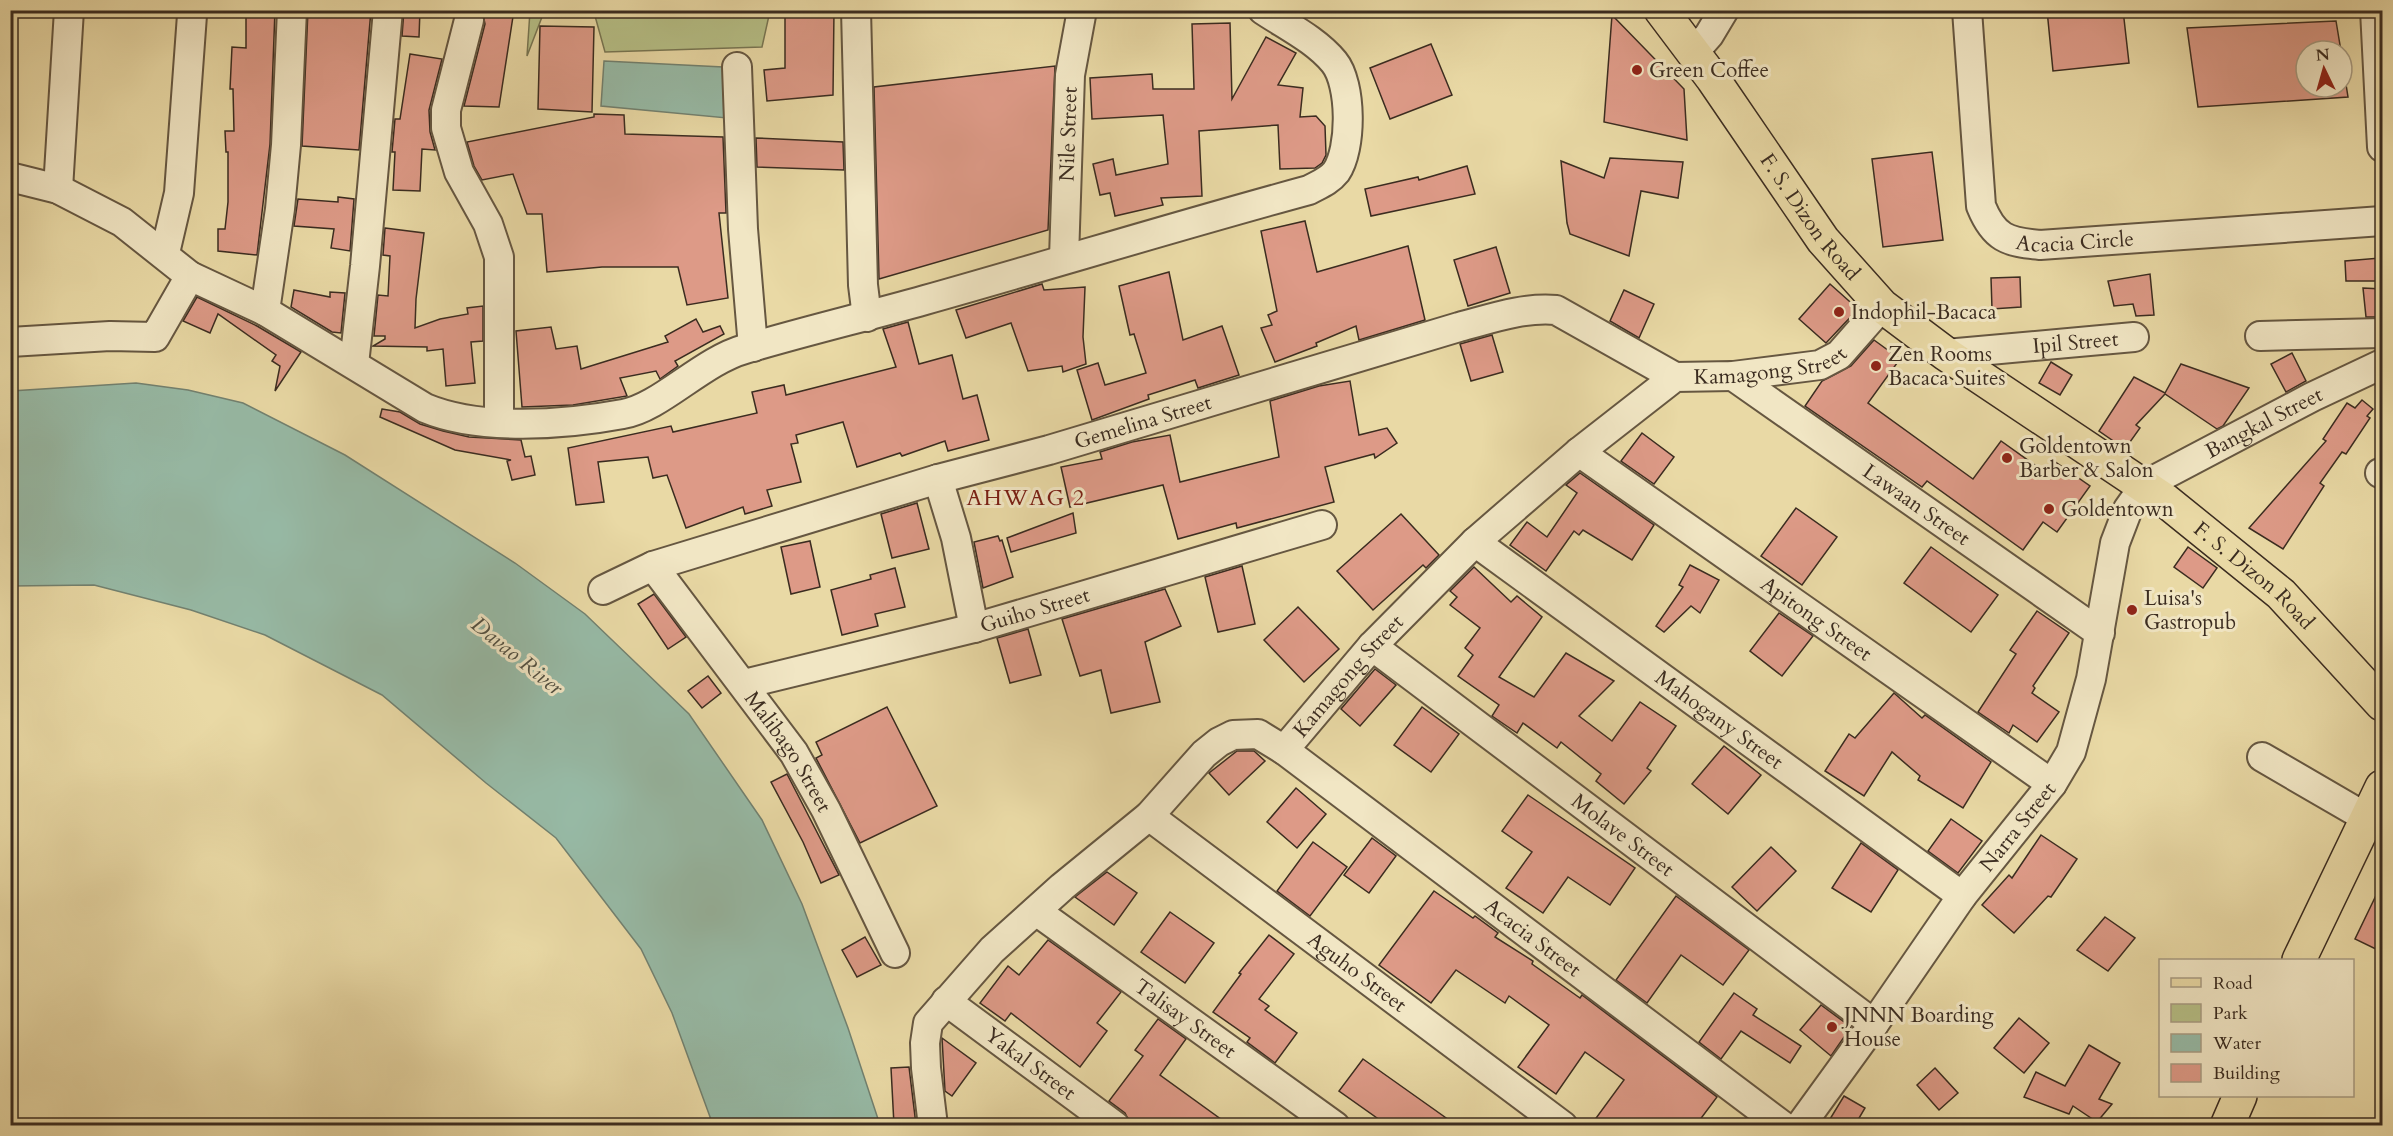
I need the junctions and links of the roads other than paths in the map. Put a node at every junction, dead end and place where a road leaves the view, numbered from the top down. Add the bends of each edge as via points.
1 (69, 10) edge
2 (292, 10) edge
3 (388, 10) edge
4 (856, 10) edge
5 (1082, 10) edge
6 (1263, 10) edge
7 (1661, 10) edge
8 (1724, 10) edge
9 (1967, 10) edge
10 (2375, 10) edge
11 (192, 15) dead end
12 (469, 20) dead end
13 (1694, 52) junction
14 (737, 67) dead end
15 (2382, 147) edge
16 (10, 177) edge
17 (58, 189) junction
18 (2382, 221) edge
19 (165, 253) junction
20 (1065, 258) junction
21 (190, 276) junction
22 (1882, 306) junction
23 (266, 311) junction
24 (867, 317) junction
25 (2382, 333) edge
26 (2260, 336) dead end
27 (2134, 337) dead end
28 (10, 342) edge
29 (753, 347) junction
30 (1946, 354) junction
31 (354, 364) junction
32 (2382, 364) edge
33 (1733, 376) junction
34 (1675, 377) junction
35 (499, 422) junction
36 (1579, 452) junction
37 (938, 479) junction
38 (2145, 485) junction
39 (1322, 525) dead end
40 (1475, 542) junction
41 (653, 567) junction
42 (603, 590) dead end
43 (974, 628) junction
44 (2100, 633) junction
45 (1372, 646) junction
46 (744, 684) junction
47 (2382, 704) edge
48 (1284, 750) junction
49 (2262, 757) dead end
50 (2052, 784) junction
51 (2382, 787) edge
52 (1149, 816) junction
53 (2367, 818) junction
54 (1962, 896) junction
55 (1036, 911) junction
56 (895, 953) dead end
57 (2299, 959) edge
58 (946, 1001) junction
59 (1874, 1024) junction
60 (2239, 1097) edge
61 (933, 1125) edge
62 (1115, 1125) edge
63 (1335, 1125) edge
64 (1563, 1125) edge
65 (1783, 1125) edge
66 (1800, 1125) edge
67 (2227, 1125) edge

1 - 17 street
2 - 23 street via 285,156
3 - 31 street
4 - 24 street via 862,262
5 - 20 street, Nile Street via 1070,75
6 - 20 street via 1324,51 1343,78 1347,133 1335,173 1309,190
7 - 13 main road, F. S. Dizon Road
8 - 13 street via 1710,35
9 - 18 street, Acacia Circle via 1981,206 1988,224 2002,238 2040,245
10 - 15 street
11 - 19 street via 179,193
12 - 35 street via 446,110 446,128 459,172 488,224 499,257
13 - 22 main road, F. S. Dizon Road via 1823,240
14 - 29 street via 743,229
16 - 17 street
17 - 19 street via 122,222
19 - 21 street
20 - 24 street
21 - 23 street
21 - 28 street via 155,337
22 - 30 main road, F. S. Dizon Road
22 - 33 street, Kamagong Street via 1839,355 1820,365
23 - 31 street
24 - 29 street
25 - 26 street
27 - 30 street, Ipil Street
29 - 35 street via 718,359 626,414 570,421
30 - 38 main road, F. S. Dizon Road
31 - 35 street via 444,416
32 - 38 street, Bangkal Street
33 - 34 street, Kamagong Street
33 - 44 street, Lawaan Street
34 - 36 street, Kamagong Street
34 - 37 street, Gemelina Street via 1556,310 1540,308 1459,327 1049,450
36 - 40 street, Kamagong Street
36 - 50 street, Apitong Street
37 - 41 street, Gemelina Street
37 - 43 street via 956,538
38 - 44 street, Narra Street via 2128,509 2115,543
38 - 47 main road, F. S. Dizon Road via 2281,594
39 - 43 street, Guiho Street
40 - 45 street, Kamagong Street
40 - 54 street, Mahogany Street
41 - 42 street, Gemelina Street
41 - 46 street, Malibago Street
43 - 46 street, Guiho Street
44 - 50 street, Narra Street via 2071,752
45 - 48 street, Kamagong Street
45 - 59 street, Molave Street
46 - 56 street, Malibago Street via 794,753 826,810
48 - 52 street, Kamagong Street via 1258,734 1233,735 1204,754
48 - 65 street, Acacia Street
49 - 53 street
50 - 54 street, Narra Street
51 - 53 main road
52 - 55 street, Kamagong Street
52 - 64 street, Aguho Street
53 - 57 main road
54 - 59 street, Narra Street
55 - 58 street, Kamagong Street via 992,950
55 - 63 street, Talisay Street
58 - 61 street, Kamagong Street via 925,1033 927,1093
58 - 62 street, Yakal Street
59 - 66 street, Narra Street
60 - 67 main road

